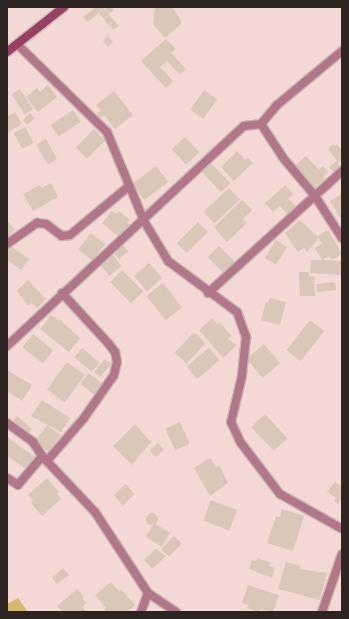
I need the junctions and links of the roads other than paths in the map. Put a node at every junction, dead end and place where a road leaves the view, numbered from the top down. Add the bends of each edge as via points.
1 (64, 7) edge
2 (18, 44) junction
3 (342, 51) edge
4 (7, 52) edge
5 (261, 124) junction
6 (342, 171) edge
7 (129, 186) junction
8 (315, 196) junction
9 (144, 221) junction
10 (342, 238) edge
11 (7, 244) edge
12 (62, 293) junction
13 (208, 293) junction
14 (7, 346) edge
15 (7, 422) edge
16 (44, 459) junction
17 (7, 478) edge
18 (342, 529) edge
19 (342, 554) edge
20 (148, 593) junction
21 (141, 612) edge
22 (176, 612) edge
23 (322, 612) edge

1 - 2 street
2 - 4 street
2 - 7 street via 101,124 114,146
3 - 5 street via 277,106
5 - 8 street via 284,159
5 - 9 street via 244,126
6 - 8 street
7 - 9 street
7 - 11 street via 70,235 62,236 46,224 37,223
8 - 10 street
8 - 13 street
9 - 12 street
9 - 13 street via 168,261
12 - 14 street
12 - 16 street via 108,343 115,352 117,362 114,376 84,418
13 - 18 street via 225,301 237,312 246,337 242,376 231,422 241,443 280,494
15 - 16 street via 32,442
16 - 17 street via 18,485
16 - 20 street via 95,512
19 - 23 street
20 - 21 street
20 - 22 street

